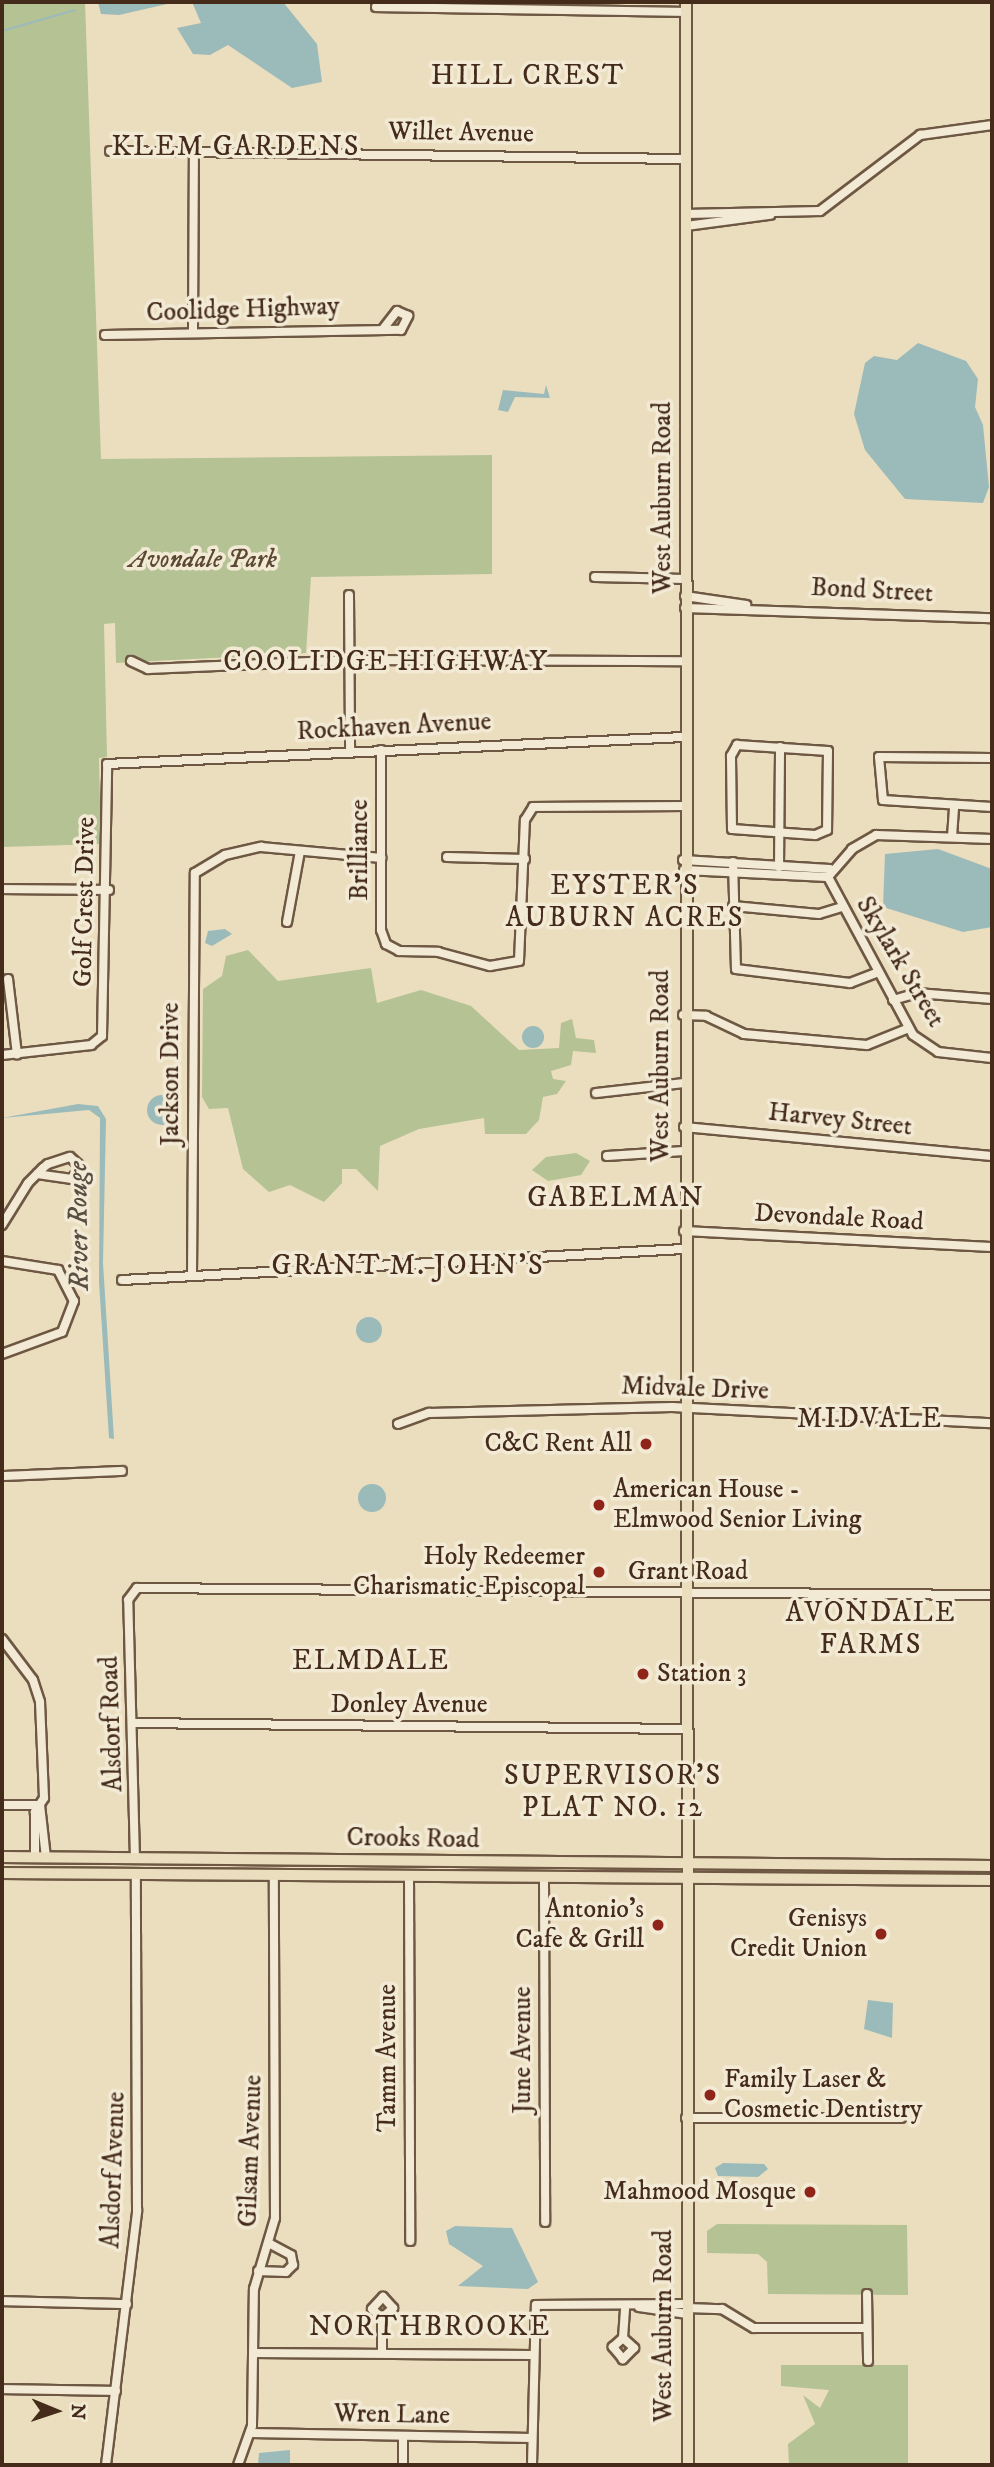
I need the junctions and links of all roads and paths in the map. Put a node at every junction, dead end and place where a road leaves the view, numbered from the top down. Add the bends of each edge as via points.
1 (376, 7) dead end
2 (686, 7) edge
3 (992, 125) edge
4 (194, 149) junction
5 (110, 151) dead end
6 (686, 159) junction
7 (686, 220) junction
8 (383, 329) dead end
9 (193, 330) junction
10 (105, 335) dead end
11 (595, 576) dead end
12 (685, 579) junction
13 (348, 595) dead end
14 (685, 602) junction
15 (992, 618) edge
16 (349, 660) junction
17 (131, 661) dead end
18 (685, 661) junction
19 (684, 737) junction
20 (780, 747) junction
21 (381, 750) junction
22 (350, 752) junction
23 (992, 758) edge
24 (107, 764) joint
25 (954, 805) junction
26 (683, 806) junction
27 (992, 807) edge
28 (780, 833) junction
29 (952, 836) junction
30 (992, 839) edge
31 (300, 851) junction
32 (447, 857) dead end
33 (381, 858) junction
34 (524, 859) junction
35 (733, 862) junction
36 (779, 864) junction
37 (683, 865) junction
38 (733, 872) junction
39 (829, 873) junction
40 (778, 874) junction
41 (2, 889) edge
42 (109, 890) junction
43 (733, 906) junction
44 (842, 907) junction
45 (287, 922) dead end
46 (878, 972) junction
47 (8, 978) dead end
48 (992, 999) edge
49 (894, 1000) junction
50 (683, 1015) junction
51 (909, 1028) junction
52 (17, 1054) junction
53 (2, 1055) edge
54 (992, 1058) edge
55 (684, 1083) junction
56 (596, 1093) dead end
57 (684, 1127) junction
58 (684, 1152) junction
59 (607, 1156) dead end
60 (992, 1156) edge
61 (37, 1174) junction
62 (2, 1225) edge
63 (684, 1231) junction
64 (992, 1247) edge
65 (684, 1249) junction
66 (2, 1261) edge
67 (192, 1276) junction
68 (122, 1280) dead end
69 (2, 1354) edge
70 (684, 1407) junction
71 (992, 1423) edge
72 (398, 1424) dead end
73 (122, 1471) dead end
74 (2, 1476) edge
75 (133, 1590) joint
76 (685, 1593) junction
77 (992, 1595) edge
78 (3, 1642) edge
79 (132, 1723) junction
80 (685, 1729) junction
81 (2, 1805) edge
82 (40, 1805) junction
83 (4, 1858) edge
84 (40, 1858) junction
85 (135, 1859) junction
86 (201, 1859) junction
87 (281, 1860) junction
88 (498, 1863) junction
89 (554, 1865) junction
90 (974, 1865) junction
91 (845, 1866) junction
92 (992, 1866) edge
93 (658, 1867) junction
94 (720, 1867) junction
95 (685, 1868) junction
96 (2, 1873) edge
97 (136, 1874) junction
98 (192, 1875) junction
99 (274, 1875) junction
100 (409, 1876) junction
101 (492, 1878) junction
102 (544, 1879) junction
103 (965, 1880) junction
104 (992, 1880) edge
105 (650, 1881) junction
106 (834, 1881) junction
107 (685, 1882) junction
108 (714, 1882) junction
109 (901, 2118) dead end
110 (686, 2119) junction
111 (545, 2222) dead end
112 (410, 2241) dead end
113 (268, 2243) junction
114 (258, 2271) junction
115 (867, 2294) dead end
116 (2, 2301) edge
117 (127, 2304) junction
118 (625, 2306) junction
119 (687, 2309) junction
120 (382, 2318) dead end
121 (867, 2328) junction
122 (623, 2338) dead end
123 (253, 2353) junction
124 (382, 2353) junction
125 (532, 2355) junction
126 (868, 2361) dead end
127 (2, 2389) edge
128 (116, 2391) junction
129 (251, 2433) junction
130 (403, 2435) junction
131 (532, 2438) junction
132 (106, 2465) edge
133 (238, 2465) edge
134 (403, 2465) edge
135 (532, 2465) edge
136 (688, 2465) edge

1 - 2 street
2 - 6 main road, West Auburn Road
3 - 7 street via 930,130 828,208 773,214 737,224
4 - 5 street, Willet Avenue
4 - 6 street, Willet Avenue
4 - 9 street
6 - 7 main road, West Auburn Road
7 - 12 main road, West Auburn Road
8 - 9 street, Coolidge Highway
9 - 10 street, Coolidge Highway
11 - 12 street
12 - 14 main road, West Auburn Road
13 - 16 street
14 - 15 street, Bond Street
14 - 18 main road, West Auburn Road
16 - 17 street via 148,669
16 - 18 street
16 - 22 street
18 - 19 main road, West Auburn Road
19 - 21 street, Rockhaven Avenue
19 - 26 main road, West Auburn Road
20 - 28 street
20 - 28 street via 823,749 829,756 827,830
20 - 28 street via 733,747 731,825
21 - 22 street, Rockhaven Avenue
21 - 33 street, Brilliance
22 - 24 street, Rockhaven Avenue
23 - 25 street via 880,754 883,800
24 - 42 street, Golf Crest Drive
25 - 27 street
25 - 29 street
26 - 34 street via 530,809
26 - 37 main road, West Auburn Road
28 - 36 street
29 - 30 street
29 - 39 street via 870,837
31 - 33 street
31 - 45 street
31 - 67 street, Jackson Drive via 243,849 195,873
32 - 34 street
33 - 34 street, Brilliance via 380,930 389,947 482,965 517,964 523,953
35 - 36 street
35 - 37 street
35 - 38 street
36 - 39 street
36 - 40 street
37 - 38 street
37 - 50 main road, West Auburn Road
38 - 40 street
38 - 43 street
39 - 40 street
39 - 44 street, Skylark Street
41 - 42 street
42 - 52 street, Golf Crest Drive via 100,1040
43 - 44 street via 819,914
43 - 46 street via 733,957 740,972 850,983
44 - 46 street, Skylark Street
46 - 49 street, Skylark Street
47 - 52 street
48 - 49 street via 913,993
49 - 51 street, Skylark Street
50 - 51 street via 706,1016 744,1034 867,1045
50 - 55 main road, West Auburn Road
51 - 54 street, Skylark Street via 938,1052
52 - 53 street
55 - 56 street
55 - 57 main road, West Auburn Road
57 - 58 main road, West Auburn Road
57 - 60 street, Harvey Street
58 - 59 street
58 - 63 main road, West Auburn Road
61 - 61 street via 65,1156 80,1167 72,1179
61 - 62 street
63 - 64 street, Devondale Road
63 - 65 main road, West Auburn Road
65 - 67 street
65 - 70 main road, West Auburn Road
66 - 69 street via 58,1270 74,1301 62,1332
67 - 68 street
70 - 71 street, Midvale Drive
70 - 72 street, Midvale Drive via 429,1413
70 - 76 main road, West Auburn Road
73 - 74 street
75 - 76 street, Grant Road
75 - 79 street, Alsdorf Road
76 - 77 street, Grant Road
76 - 80 main road, West Auburn Road
78 - 82 street via 33,1679 40,1702
79 - 80 street, Donley Avenue
79 - 85 street, Alsdorf Road
80 - 95 main road, West Auburn Road
81 - 82 street
82 - 84 street
83 - 84 main road, Crooks Road
84 - 85 main road, Crooks Road
85 - 86 main road, Crooks Road
86 - 87 main road, Crooks Road
86 - 98 main road
87 - 88 main road, Crooks Road
87 - 99 main road via 272,1865
88 - 89 main road, Crooks Road
88 - 101 main road
89 - 93 main road, Crooks Road
89 - 102 main road via 543,1869
90 - 91 main road, Crooks Road
90 - 92 main road, Crooks Road
90 - 103 main road
91 - 94 main road, Crooks Road
91 - 106 main road
93 - 95 main road, Crooks Road
93 - 105 main road
94 - 95 main road, Crooks Road
94 - 108 main road
95 - 107 main road, West Auburn Road
96 - 97 main road, Crooks Road
97 - 98 main road, Crooks Road
97 - 117 street, Alsdorf Avenue via 138,2187
98 - 99 main road, Crooks Road
99 - 100 main road, Crooks Road
99 - 113 street, Gilsam Avenue via 275,2212
100 - 101 main road, Crooks Road
100 - 112 street, Tamm Avenue
101 - 102 main road, Crooks Road
102 - 105 main road, Crooks Road
102 - 111 street, June Avenue
103 - 104 main road, Crooks Road
103 - 106 main road, Crooks Road
105 - 107 main road, Crooks Road
106 - 108 main road, Crooks Road
107 - 108 main road, Crooks Road
107 - 110 main road, West Auburn Road
109 - 110 street
110 - 119 main road, West Auburn Road
113 - 114 street, Gilsam Avenue
113 - 114 street via 291,2255 292,2265 286,2272
114 - 123 street, Gilsam Avenue
115 - 121 street
116 - 117 street
117 - 128 street, Alsdorf Avenue
118 - 119 street
118 - 122 street
118 - 125 street via 536,2305
119 - 121 street via 722,2309 754,2328
119 - 136 main road, West Auburn Road
120 - 124 street
121 - 126 street
123 - 124 street
123 - 129 street, Gilsam Avenue
124 - 125 street
125 - 131 street
127 - 128 street
128 - 132 street, Alsdorf Avenue
129 - 130 street, Wren Lane
129 - 133 street, Gilsam Avenue
130 - 131 street, Wren Lane
130 - 134 street
131 - 135 street

